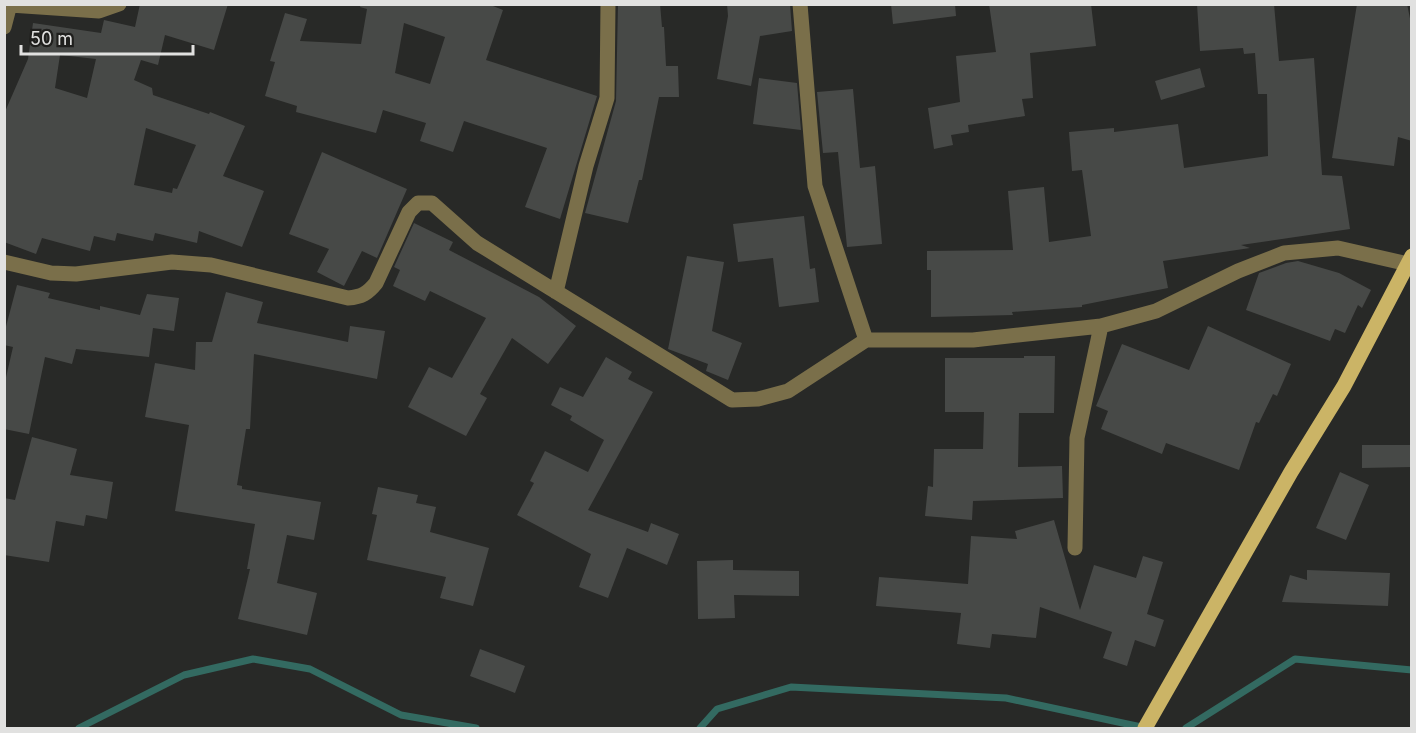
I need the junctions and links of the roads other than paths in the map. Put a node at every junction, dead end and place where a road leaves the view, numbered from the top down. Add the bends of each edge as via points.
1 (119, 4) edge
2 (608, 4) edge
3 (800, 4) edge
4 (10, 5) edge
5 (4, 27) edge
6 (4, 261) edge
7 (1410, 263) edge
8 (556, 292) junction
9 (1101, 326) junction
10 (866, 340) junction
11 (1076, 548) dead end
12 (1145, 729) edge

1 - 4 street via 99,11
2 - 8 street via 607,98 586,166
3 - 10 street via 815,186
4 - 5 street
6 - 8 street via 51,273 76,274 172,262 211,265 348,298 359,297 376,282 409,212 418,203 432,203 477,243
7 - 9 street via 1338,248 1284,253 1156,311
7 - 12 main road via 1344,386 1290,472
8 - 10 street via 732,400 788,392
9 - 10 street via 973,340
9 - 11 street via 1077,438

